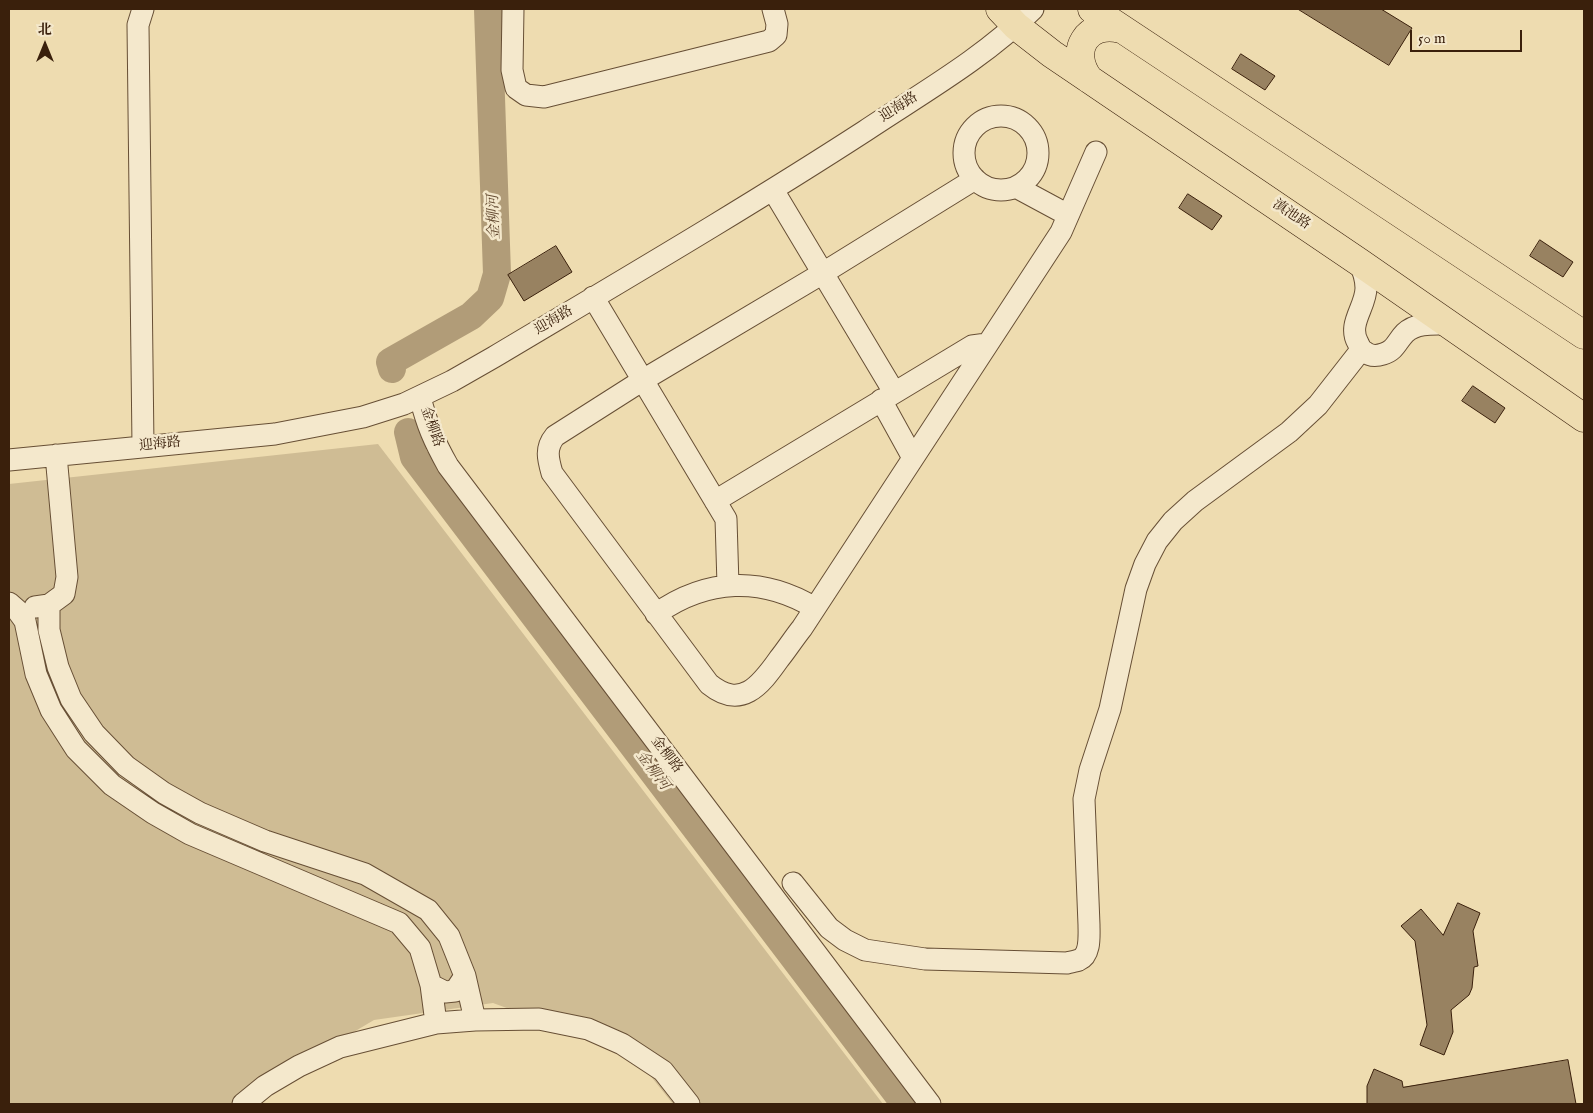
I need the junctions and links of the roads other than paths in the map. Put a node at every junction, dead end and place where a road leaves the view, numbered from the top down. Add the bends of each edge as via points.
1 (143, 9) edge
2 (513, 9) edge
3 (773, 9) edge
4 (1092, 9) edge
5 (1016, 14) edge
6 (1121, 29) junction
7 (1089, 79) junction
8 (1096, 152) dead end
9 (975, 179) junction
10 (1016, 187) junction
11 (773, 190) junction
12 (1068, 215) junction
13 (1359, 262) junction
14 (823, 274) junction
15 (593, 297) junction
16 (1449, 324) junction
17 (1584, 335) edge
18 (988, 344) junction
19 (1361, 350) junction
20 (643, 380) junction
21 (420, 396) junction
22 (888, 396) junction
23 (1584, 418) edge
24 (143, 446) junction
25 (56, 455) junction
26 (913, 458) junction
27 (9, 460) edge
28 (715, 501) junction
29 (728, 585) junction
30 (49, 605) junction
31 (13, 606) edge
32 (815, 608) junction
33 (656, 614) junction
34 (793, 883) dead end
35 (465, 976) junction
36 (431, 985) junction
37 (475, 1020) junction
38 (436, 1024) junction
39 (243, 1104) edge
40 (689, 1104) edge
41 (930, 1104) edge

1 - 24 street via 138,25
2 - 3 street via 512,70 516,88 526,96 544,97 769,41 776,35
4 - 6 main road
5 - 7 main road, 滇池路 via 1052,54
5 - 11 street, 迎海路 via 964,66
6 - 7 main road via 1096,29 1084,40 1079,56
6 - 17 main road
7 - 13 main road, 滇池路
8 - 12 street
9 - 10 street via 989,188
9 - 10 street via 966,163 968,136 987,118 1004,116 1021,121 1037,142 1035,168
9 - 14 street
10 - 12 street
11 - 14 street
11 - 15 street, 迎海路
12 - 18 street via 1061,232
13 - 16 main road, 滇池路
13 - 19 street via 1366,288 1354,327
14 - 20 street
14 - 22 street
15 - 20 street
15 - 21 street, 迎海路 via 485,362
16 - 19 street via 1428,324 1410,329 1394,348 1384,354 1370,355
16 - 23 main road, 滇池路
18 - 22 street via 972,346
18 - 26 street
19 - 34 street via 1311,412 1289,432 1194,501 1173,521 1145,564 1084,800 1089,925 1088,946 1082,959 1067,963 925,959 865,950 829,928
20 - 28 street
20 - 33 street via 555,436 549,446 548,461 552,473
21 - 24 street, 迎海路 via 363,417 285,432
21 - 41 street, 金柳路 via 427,423 448,466
22 - 26 street
22 - 28 street
24 - 25 street, 迎海路
25 - 27 street, 迎海路
25 - 30 street via 67,577 64,594
26 - 32 street
28 - 29 street via 726,519
29 - 32 street via 773,589
29 - 33 street via 697,591
30 - 31 street
30 - 35 street via 49,630 58,668 71,699 94,733 126,766 200,813 265,841 365,874 428,910 449,936
31 - 36 street via 24,622 36,674 51,710 76,748 112,785 190,834 399,923 420,948
32 - 33 street via 759,685 747,693 733,696 718,692 709,684
35 - 36 street via 455,991 446,992
35 - 37 street
36 - 38 street
37 - 38 street
37 - 40 street via 539,1019 588,1029 622,1044 664,1071
38 - 39 street via 340,1047 299,1066 265,1086

